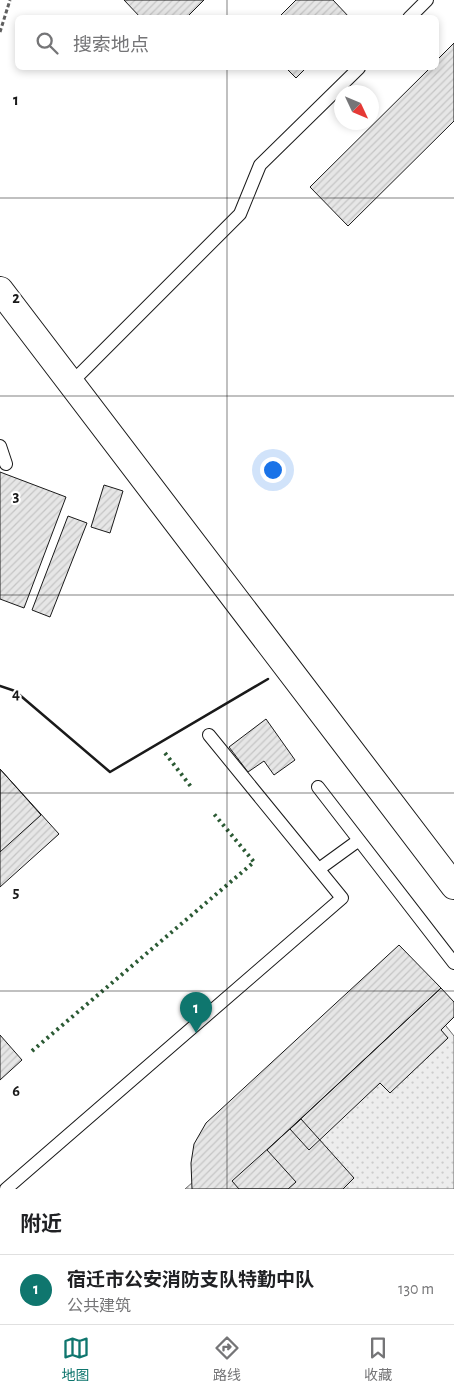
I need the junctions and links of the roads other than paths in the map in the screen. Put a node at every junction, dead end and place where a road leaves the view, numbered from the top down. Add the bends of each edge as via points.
1 (426, 0) edge
2 (412, 15) edge
3 (356, 70) edge
4 (0, 290) edge
5 (71, 383) junction
6 (0, 446) edge
7 (6, 464) dead end
8 (209, 735) dead end
9 (318, 787) dead end
10 (359, 840) junction
11 (319, 870) junction
12 (454, 886) edge
13 (454, 962) edge
14 (6, 1189) edge

1 - 2 lane
3 - 5 lane via 260,165 240,214
4 - 5 street
5 - 12 street
6 - 7 lane
8 - 11 lane
9 - 10 lane
10 - 11 lane
10 - 13 lane
11 - 14 lane via 342,898

